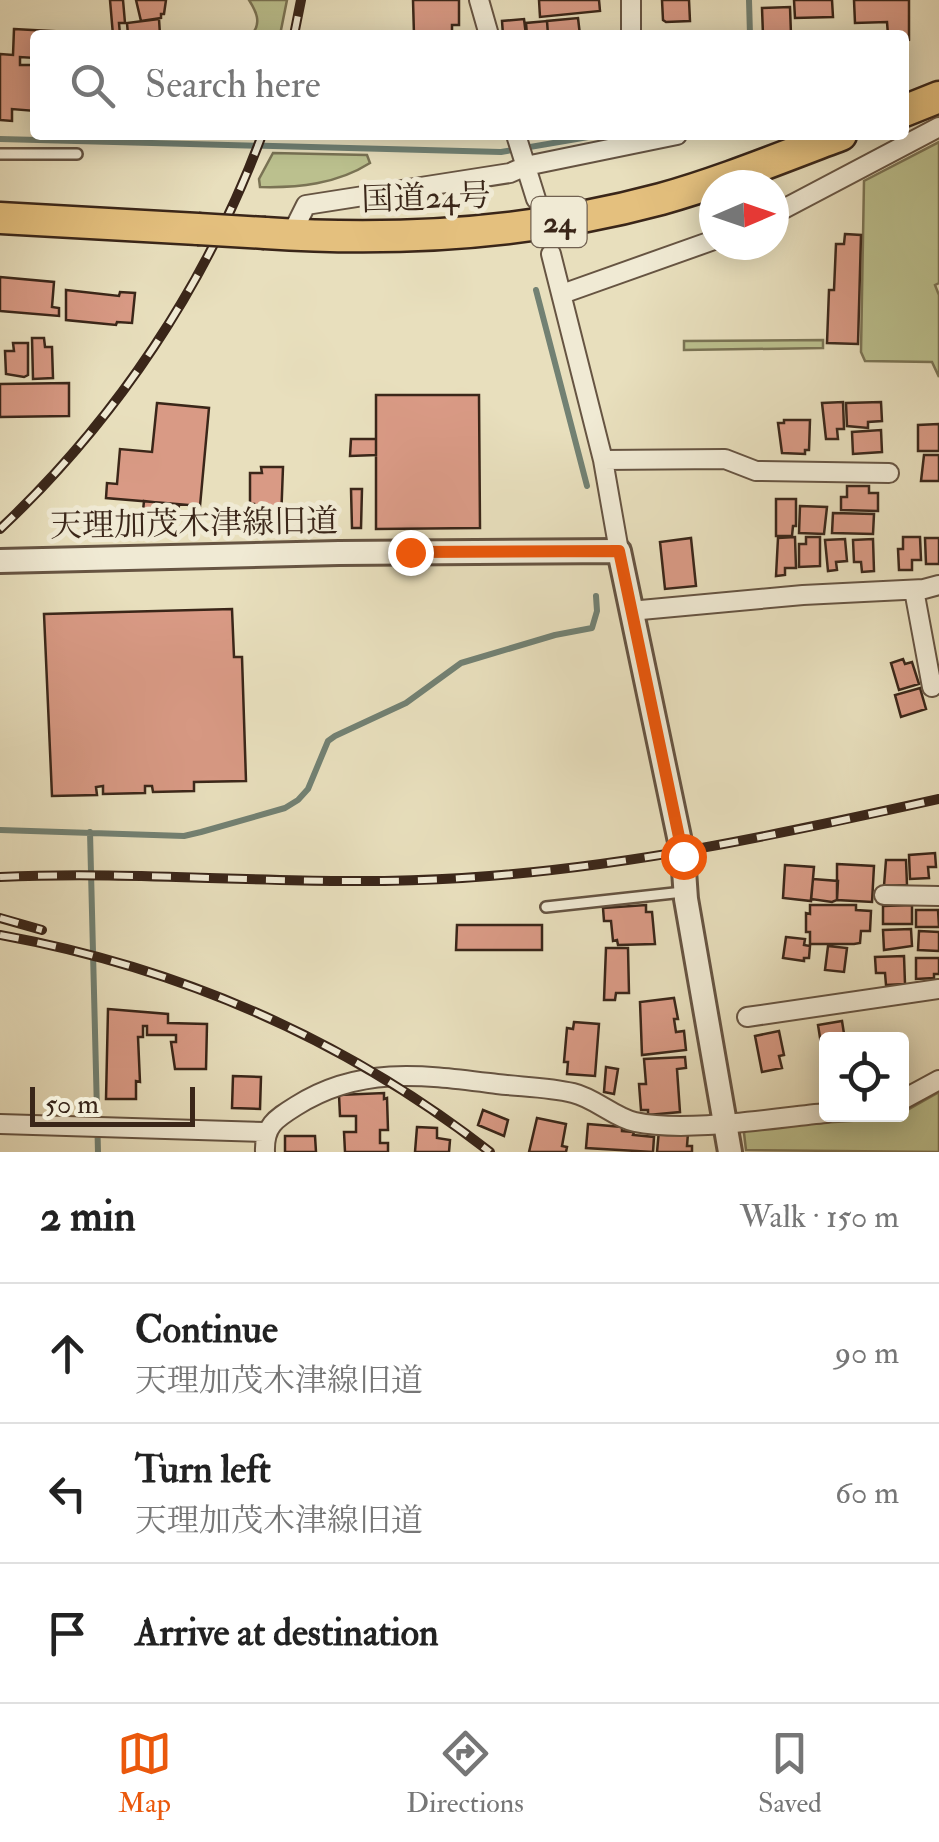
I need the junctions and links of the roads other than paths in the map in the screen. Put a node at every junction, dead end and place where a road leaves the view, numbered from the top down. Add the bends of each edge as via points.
1 (480, 0) edge
2 (631, 0) edge
3 (488, 30) edge
4 (632, 30) edge
5 (939, 97) edge
6 (909, 109) edge
7 (939, 128) edge
8 (518, 140) edge
9 (827, 140) edge
10 (622, 142) edge
11 (0, 154) edge
12 (78, 154) dead end
13 (526, 164) junction
14 (536, 200) dead end
15 (789, 206) edge
16 (0, 218) edge
17 (278, 234) junction
18 (699, 245) edge
19 (551, 254) dead end
20 (562, 294) junction
21 (603, 460) junction
22 (889, 472) dead end
23 (619, 551) junction
24 (0, 561) edge
25 (0, 570) edge
26 (914, 590) junction
27 (937, 590) edge
28 (630, 611) junction
29 (932, 687) dead end
30 (686, 892) junction
31 (884, 895) dead end
32 (939, 896) edge
33 (546, 907) dead end
34 (939, 989) edge
35 (747, 1017) dead end
36 (939, 1080) edge
37 (909, 1096) edge
38 (819, 1113) edge
39 (724, 1122) junction
40 (0, 1124) edge
41 (264, 1132) junction
42 (264, 1152) edge
43 (730, 1152) edge

1 - 3 street
2 - 4 street
5 - 6 highway
7 - 15 street
8 - 13 street
9 - 17 highway, 国道24号 / 24 via 665,198 580,218 457,235
10 - 13 street
11 - 12 lane
13 - 14 street
13 - 17 street via 306,206
16 - 17 highway, 国道24号 / 24, bridge
18 - 20 street
19 - 20 street
20 - 21 street
21 - 22 street via 725,459 756,472
21 - 23 street
23 - 24 street, 天理加茂木津線旧道
23 - 28 street
24 - 25 street
26 - 27 street
26 - 28 street
26 - 29 street
28 - 30 street
30 - 33 lane
30 - 39 street
31 - 32 street
34 - 35 street
36 - 37 street
38 - 39 street
39 - 41 street via 632,1122 574,1093 398,1075 320,1090
39 - 43 street
40 - 41 street
41 - 42 street

